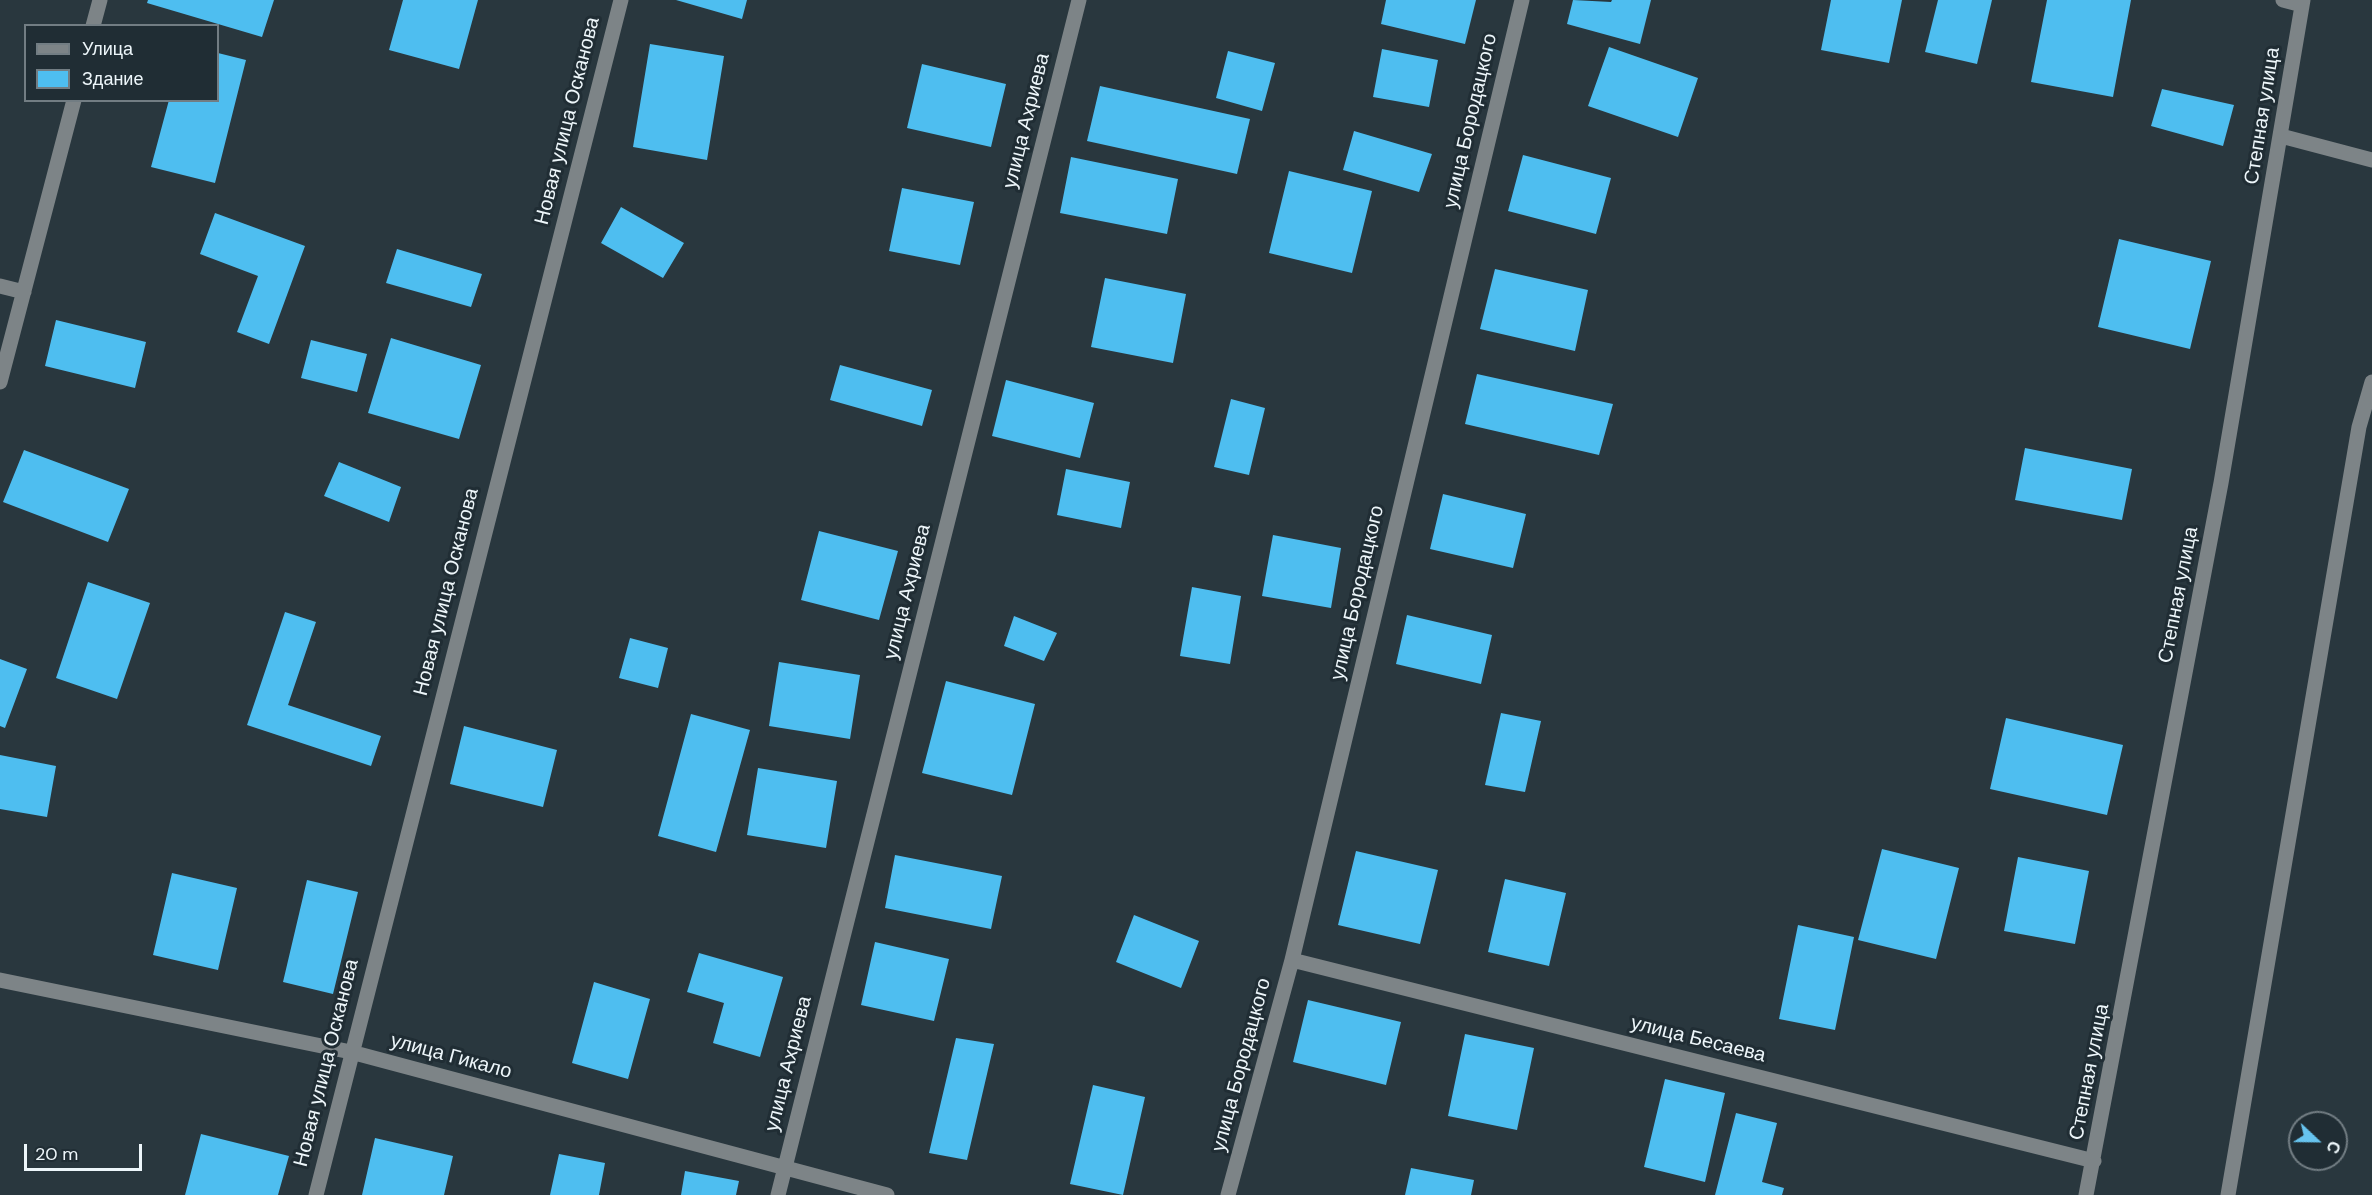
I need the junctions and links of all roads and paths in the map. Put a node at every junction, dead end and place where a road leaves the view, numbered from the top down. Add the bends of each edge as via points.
1 (100, 0) edge
2 (621, 0) edge
3 (1079, 0) edge
4 (1522, 0) edge
5 (2283, 0) edge
6 (2303, 3) edge
7 (94, 24) edge
8 (73, 102) edge
9 (2281, 136) junction
10 (2372, 160) edge
11 (0, 286) edge
12 (24, 292) junction
13 (0, 382) edge
14 (2372, 382) edge
15 (1292, 960) junction
16 (0, 980) edge
17 (351, 1052) junction
18 (2094, 1161) junction
19 (784, 1169) junction
20 (316, 1195) edge
21 (778, 1195) edge
22 (887, 1195) edge
23 (1228, 1195) edge
24 (2086, 1195) edge
25 (2228, 1195) edge

1 - 7 street
2 - 17 street, Новая улица Осканова
3 - 19 street, улица Ахриева
4 - 15 street, улица Бородацкого
5 - 6 street
6 - 9 street, Степная улица
8 - 12 street
9 - 10 street
9 - 18 street, Степная улица via 2219,495
11 - 12 street
12 - 13 street
14 - 25 street via 2359,427
15 - 18 street, улица Бесаева
15 - 23 street, улица Бородацкого
16 - 17 street, улица Гикало
17 - 19 street, улица Гикало
17 - 20 street, Новая улица Осканова
18 - 24 street, Степная улица
19 - 21 street, улица Ахриева
19 - 22 street, улица Гикало

